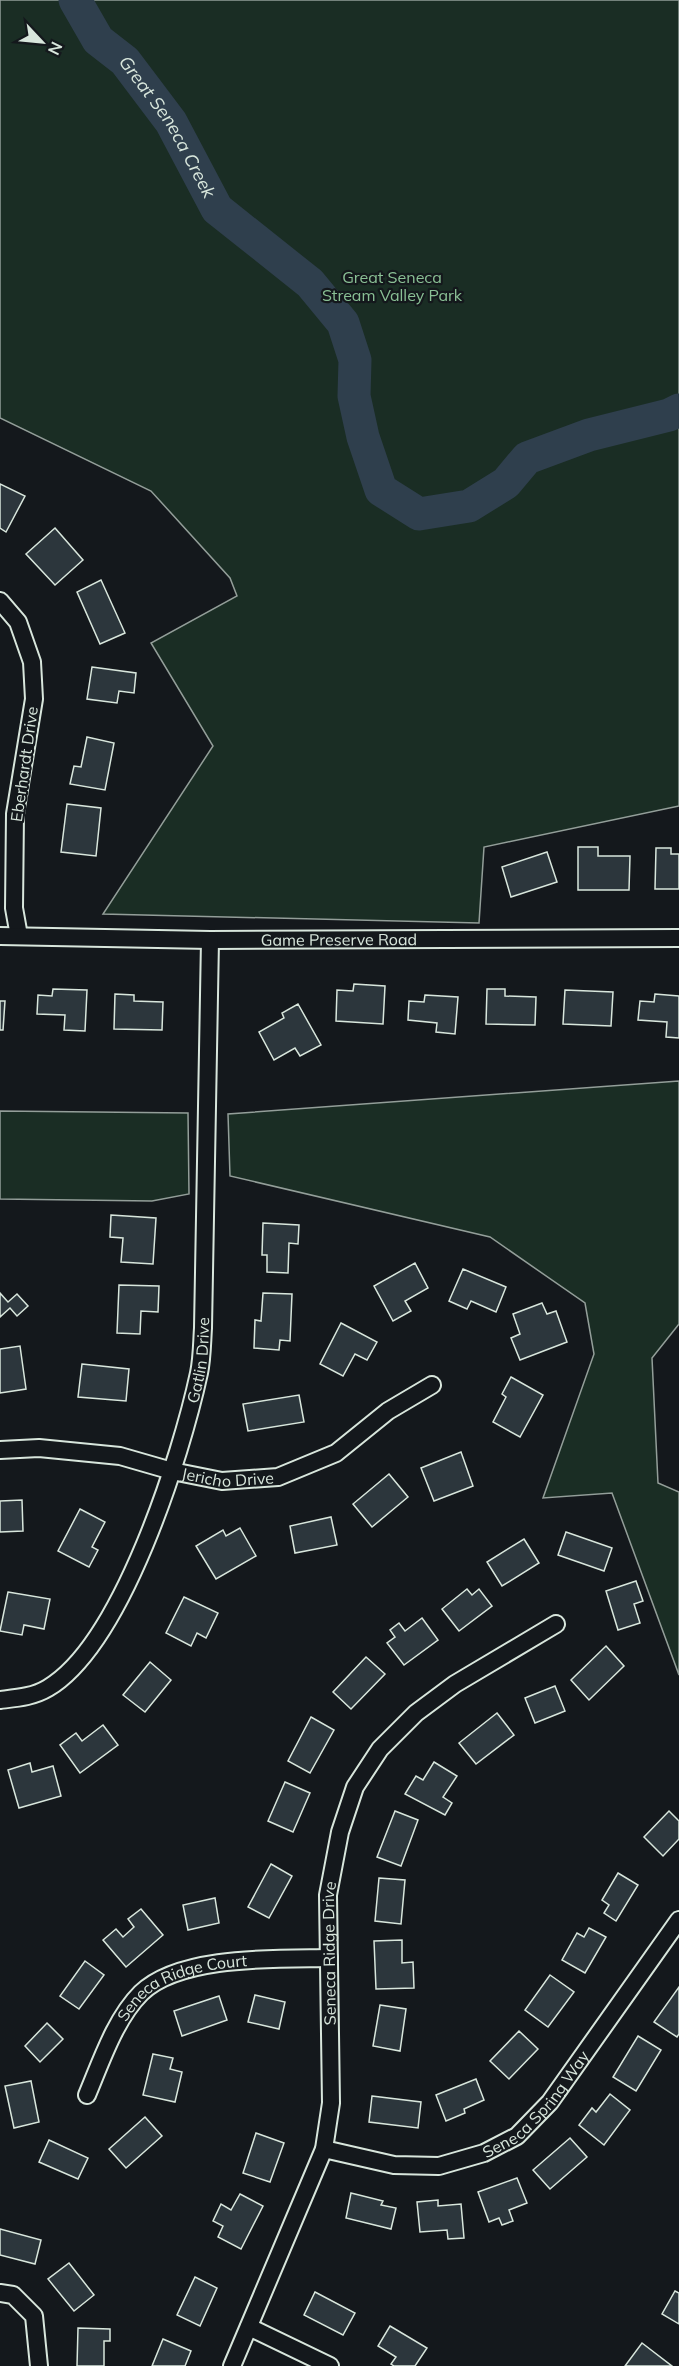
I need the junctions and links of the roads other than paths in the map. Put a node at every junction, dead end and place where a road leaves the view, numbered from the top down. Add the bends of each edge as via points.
1 (0, 601) edge
2 (0, 936) edge
3 (19, 936) junction
4 (679, 938) edge
5 (210, 940) junction
6 (432, 1385) dead end
7 (0, 1450) edge
8 (172, 1471) junction
9 (556, 1624) dead end
10 (0, 1700) edge
11 (679, 1920) edge
12 (329, 1958) junction
13 (87, 2095) dead end
14 (324, 2149) junction
15 (0, 2293) edge
16 (249, 2327) junction
17 (39, 2366) edge
18 (232, 2366) edge
19 (330, 2366) edge

1 - 3 street, Eberhardt Drive via 18,622 32,662 34,699 15,814 14,908
2 - 3 street, Game Preserve Road
3 - 5 street, Game Preserve Road
4 - 5 street, Game Preserve Road
5 - 8 street, Gatlin Drive via 203,1328 199,1372
6 - 8 street, Jericho Drive via 388,1412 336,1453 278,1477 222,1481
7 - 8 street, Jericho Drive via 39,1448 120,1456
8 - 10 street, Gatlin Drive via 137,1566 85,1656 49,1688 29,1696
9 - 12 street, Seneca Ridge Drive via 455,1684 416,1713 380,1749 355,1788 340,1832 328,1895
11 - 14 street, Seneca Spring Way via 550,2102 517,2136 484,2153 439,2166 394,2165
12 - 13 street, Seneca Ridge Court via 217,1963 174,1973 142,1993 121,2022
12 - 14 street, Seneca Ridge Drive via 331,2103
14 - 16 street, Seneca Ridge Drive
15 - 17 street via 13,2295 34,2316
16 - 18 street, Seneca Ridge Drive
16 - 19 street

